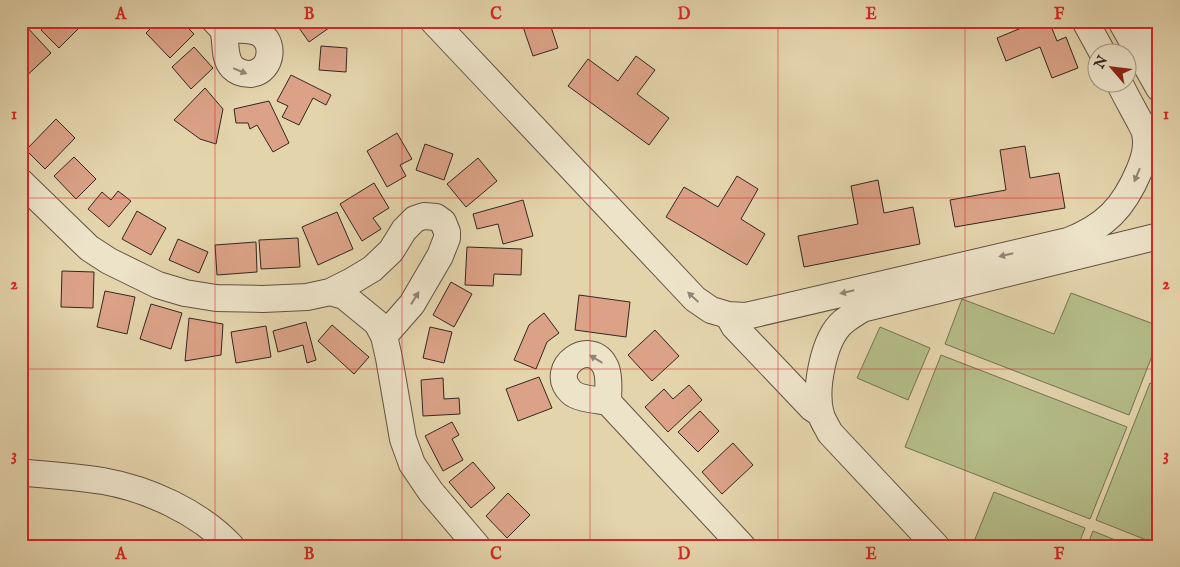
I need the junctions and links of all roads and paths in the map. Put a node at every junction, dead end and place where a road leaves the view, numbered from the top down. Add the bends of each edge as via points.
1 (433, 21) edge
2 (1084, 21) edge
3 (1120, 21) edge
4 (1142, 21) edge
5 (1096, 42) edge
6 (1159, 49) edge
7 (1159, 88) edge
8 (1124, 92) edge
9 (21, 182) edge
10 (1159, 236) edge
11 (330, 292) junction
12 (728, 315) junction
13 (384, 336) junction
14 (608, 402) dead end
15 (821, 414) junction
16 (23, 472) edge
17 (231, 546) edge
18 (477, 546) edge
19 (742, 546) edge
20 (936, 546) edge

12 -> 1 street via 711,310 695,299
2 - 5 street
3 - 7 street
4 - 6 street
8 -> 12 street via 1145,132 1146,148 1137,176 1116,211 1081,236 746,316
9 - 11 street via 89,248 158,285 216,298 307,297
10 - 15 street via 862,309 842,322 832,335 818,392
11 - 13 street via 344,296 377,323
13 -> 11 street via 412,304 440,256 447,238 443,222 436,217 415,219 391,251 372,268
12 - 15 street via 734,326
13 - 18 street via 403,439 412,464 431,492
14 - 19 street
15 - 20 street via 830,433
16 - 17 street via 130,487 188,512

